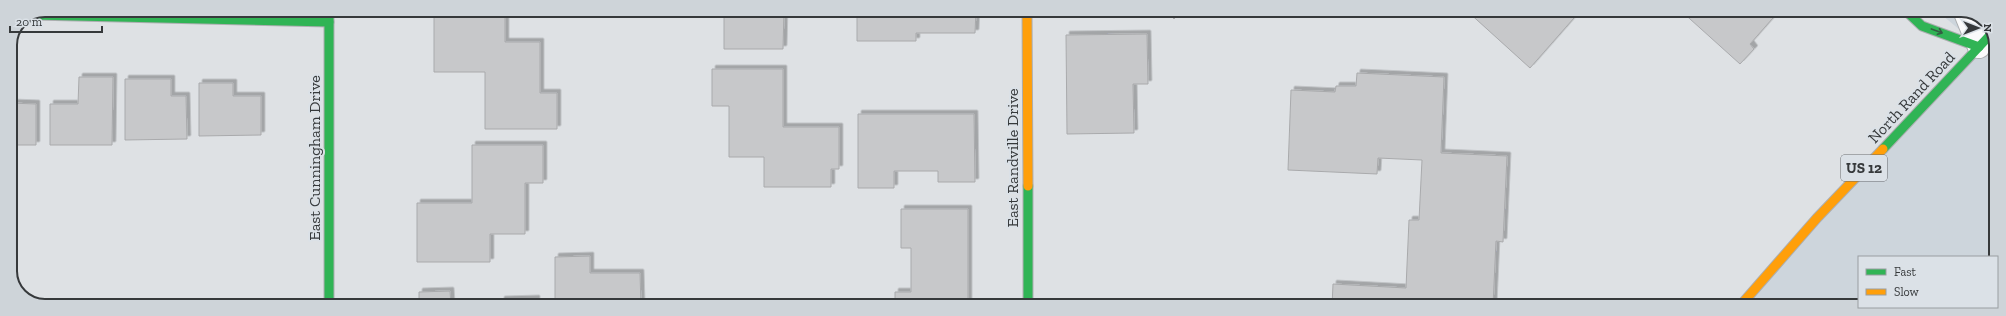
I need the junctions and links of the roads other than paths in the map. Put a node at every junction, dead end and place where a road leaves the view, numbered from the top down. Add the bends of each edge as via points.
1 (118, 17) edge
2 (329, 17) edge
3 (1027, 17) edge
4 (1912, 17) edge
5 (1970, 19) edge
6 (329, 22) junction
7 (1985, 40) edge
8 (329, 299) edge
9 (1028, 299) edge
10 (1746, 299) edge

1 - 6 street
2 - 6 street, East Cunningham Drive
3 - 9 street, East Randville Drive
4 -> 7 street via 1922,26
5 - 7 street
6 - 8 street, East Cunningham Drive
7 - 10 street, North Rand Road / US 12 via 1817,218

